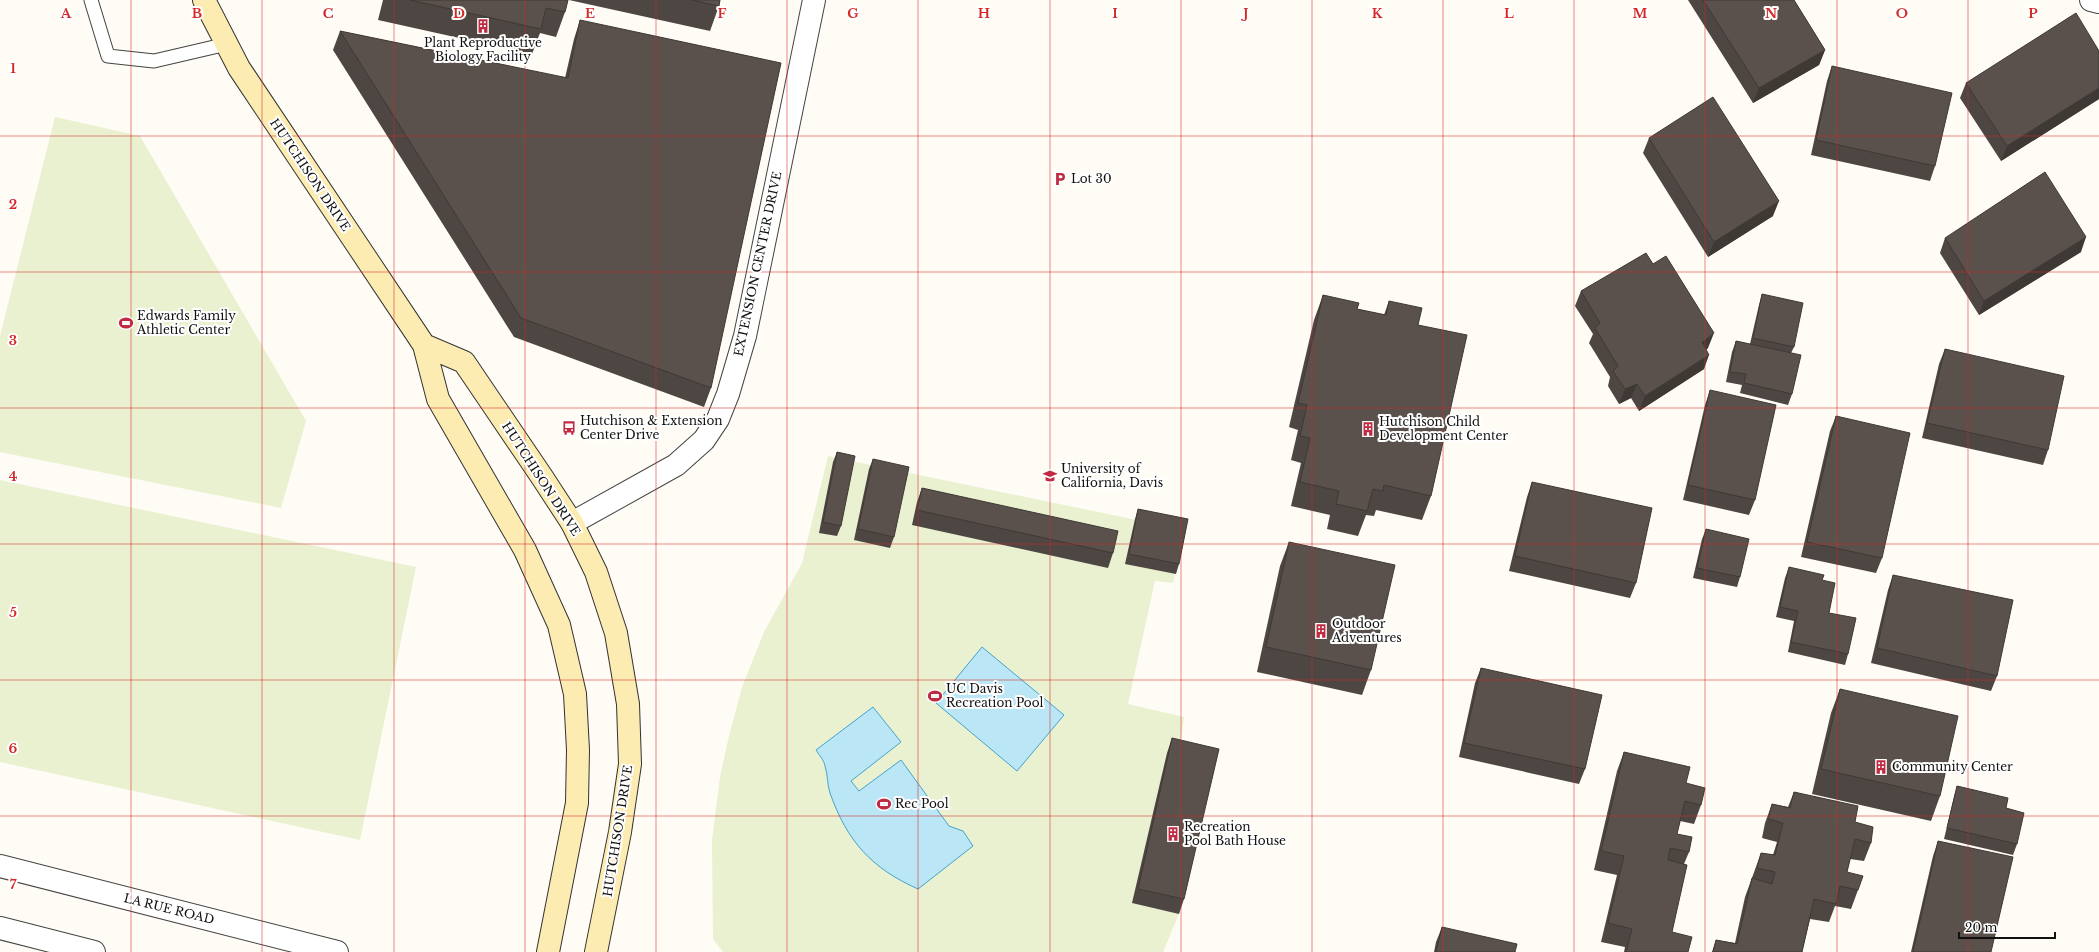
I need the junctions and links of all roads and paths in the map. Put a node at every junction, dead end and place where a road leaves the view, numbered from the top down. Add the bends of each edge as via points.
1 (91, 0) edge
2 (204, 0) edge
3 (814, 0) edge
4 (2091, 0) edge
5 (2099, 2) edge
6 (227, 44) junction
7 (424, 345) junction
8 (572, 523) junction
9 (0, 866) edge
10 (0, 928) edge
11 (94, 952) edge
12 (337, 952) edge
13 (548, 952) edge
14 (596, 952) edge

1 - 6 lane via 108,56 154,61
2 - 6 main road, HUTCHISON DRIVE
3 - 8 street, EXTENSION CENTER DRIVE via 745,336 718,419 704,440 676,465
4 - 5 street
6 - 7 main road, HUTCHISON DRIVE via 239,68
7 - 8 main road, HUTCHISON DRIVE via 464,362
7 - 13 main road, HUTCHISON DRIVE via 438,399 525,550 559,625 575,694 577,803
8 - 14 main road, HUTCHISON DRIVE via 596,572 616,634 628,704 630,764 620,832
9 - 12 street, LA RUE ROAD
10 - 11 street

